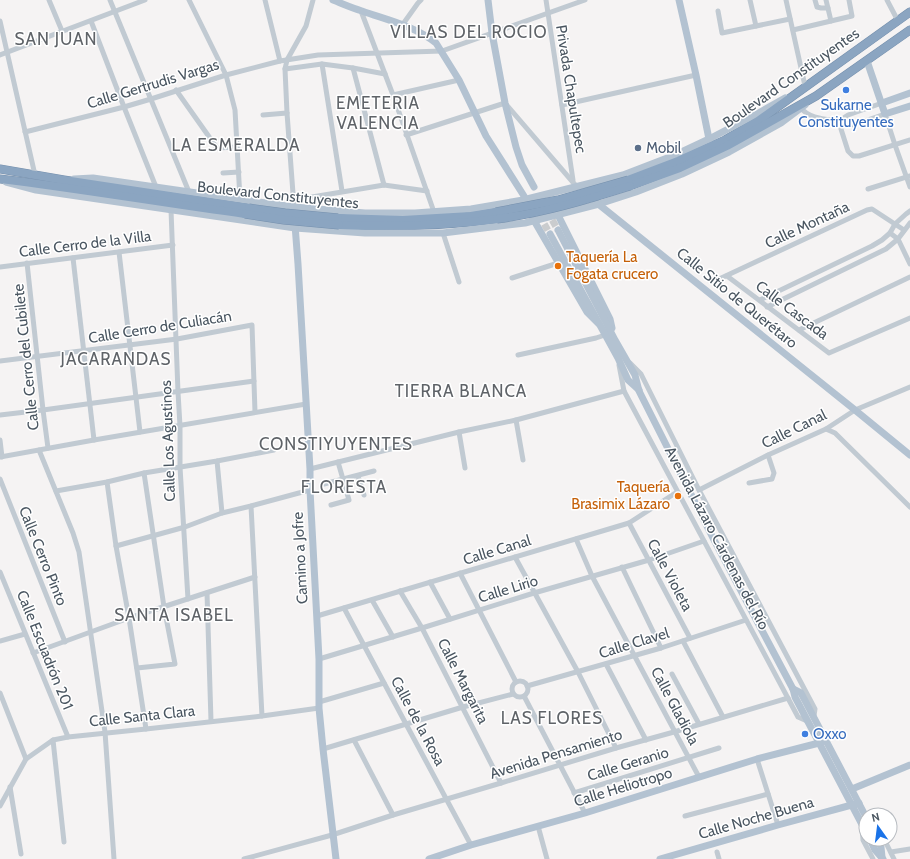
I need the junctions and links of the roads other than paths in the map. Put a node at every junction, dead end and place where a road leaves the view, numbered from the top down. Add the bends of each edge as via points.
1 (49, 0) edge
2 (110, 0) edge
3 (145, 0) edge
4 (189, 0) edge
5 (264, 0) edge
6 (313, 0) edge
7 (333, 0) edge
8 (422, 0) edge
9 (488, 0) edge
10 (546, 0) edge
11 (585, 0) edge
12 (679, 0) edge
13 (750, 0) edge
14 (786, 0) edge
15 (815, 0) edge
16 (826, 0) edge
17 (849, 0) edge
18 (887, 0) edge
19 (828, 8) junction
20 (361, 11) junction
21 (718, 11) dead end
22 (114, 12) junction
23 (910, 12) edge
24 (547, 13) junction
25 (790, 19) junction
26 (0, 21) edge
27 (91, 21) junction
28 (831, 21) junction
29 (898, 21) junction
30 (403, 24) junction
31 (756, 26) junction
32 (793, 30) junction
33 (910, 30) edge
34 (62, 31) junction
35 (492, 33) junction
36 (442, 51) junction
37 (7, 53) junction
38 (377, 53) junction
39 (0, 55) edge
40 (287, 60) junction
41 (867, 61) junction
42 (280, 62) junction
43 (322, 64) junction
44 (353, 68) junction
45 (285, 69) junction
46 (385, 74) junction
47 (226, 75) junction
48 (696, 75) junction
49 (459, 80) junction
50 (805, 86) junction
51 (176, 90) junction
52 (910, 93) edge
53 (393, 95) junction
54 (151, 99) junction
55 (504, 102) junction
56 (882, 103) junction
57 (562, 105) junction
58 (910, 106) edge
59 (124, 107) junction
60 (800, 107) junction
61 (474, 112) junction
62 (287, 113) junction
63 (886, 114) junction
64 (263, 115) dead end
65 (839, 121) junction
66 (853, 125) dead end
67 (25, 132) junction
68 (406, 134) junction
69 (709, 139) junction
70 (910, 140) edge
71 (895, 145) junction
72 (237, 147) junction
73 (678, 164) junction
74 (0, 169) edge
75 (239, 172) junction
76 (223, 173) dead end
77 (35, 174) junction
78 (908, 176) edge
79 (0, 180) edge
80 (64, 180) junction
81 (575, 184) junction
82 (384, 185) junction
83 (156, 187) junction
84 (534, 187) dead end
85 (910, 187) edge
86 (868, 189) dead end
87 (342, 191) junction
88 (427, 191) junction
89 (189, 192) junction
90 (546, 195) junction
91 (524, 198) junction
92 (240, 199) junction
93 (259, 202) junction
94 (294, 203) junction
95 (174, 204) junction
96 (599, 204) junction
97 (434, 212) junction
98 (910, 212) edge
99 (559, 215) junction
100 (534, 221) junction
101 (253, 223) junction
102 (910, 223) edge
103 (895, 224) junction
104 (295, 228) junction
105 (558, 230) tunnel mouth
106 (904, 230) junction
107 (443, 232) junction
108 (890, 233) junction
109 (550, 234) tunnel mouth
110 (898, 238) junction
111 (173, 245) junction
112 (119, 252) junction
113 (73, 258) junction
114 (558, 262) junction
115 (27, 263) junction
116 (910, 264) edge
117 (0, 267) edge
118 (727, 276) junction
119 (910, 277) edge
120 (512, 278) dead end
121 (717, 280) dead end
122 (459, 282) dead end
123 (760, 300) junction
124 (768, 307) junction
125 (910, 318) edge
126 (598, 323) junction
127 (799, 330) junction
128 (605, 335) junction
129 (176, 339) junction
130 (615, 340) junction
131 (129, 345) junction
132 (84, 351) junction
133 (518, 355) dead end
134 (38, 356) junction
135 (618, 358) junction
136 (626, 359) junction
137 (0, 362) edge
138 (254, 381) junction
139 (910, 387) edge
140 (624, 391) junction
141 (639, 391) junction
142 (178, 392) junction
143 (136, 397) junction
144 (90, 404) junction
145 (306, 404) junction
146 (43, 410) junction
147 (855, 410) junction
148 (255, 412) junction
149 (0, 415) edge
150 (516, 420) junction
151 (180, 426) junction
152 (826, 429) junction
153 (140, 432) junction
154 (459, 432) junction
155 (0, 440) edge
156 (94, 440) junction
157 (48, 448) junction
158 (39, 450) junction
159 (274, 450) dead end
160 (768, 455) junction
161 (910, 455) edge
162 (1, 457) edge
163 (522, 460) dead end
164 (217, 461) junction
165 (338, 462) junction
166 (180, 467) junction
167 (465, 468) dead end
168 (310, 469) junction
169 (374, 472) dead end
170 (144, 473) junction
171 (358, 476) junction
172 (0, 479) edge
173 (343, 480) junction
174 (107, 482) junction
175 (749, 483) dead end
176 (324, 484) dead end
177 (310, 490) junction
178 (699, 490) junction
179 (56, 491) junction
180 (677, 492) junction
181 (364, 495) dead end
182 (331, 505) dead end
183 (251, 506) junction
184 (910, 507) edge
185 (222, 513) junction
186 (629, 523) junction
187 (184, 527) junction
188 (153, 536) junction
189 (576, 538) junction
190 (704, 541) junction
191 (116, 546) junction
192 (515, 557) junction
193 (648, 560) junction
194 (622, 568) junction
195 (0, 572) edge
196 (460, 574) junction
197 (592, 576) junction
198 (255, 577) junction
199 (430, 582) junction
200 (400, 591) junction
201 (207, 593) junction
202 (534, 593) junction
203 (188, 599) junction
204 (372, 600) junction
205 (164, 607) junction
206 (344, 608) junction
207 (478, 610) junction
208 (317, 616) junction
209 (130, 618) junction
210 (450, 619) junction
211 (746, 620) junction
212 (422, 628) junction
213 (91, 632) junction
214 (25, 634) junction
215 (393, 637) junction
216 (690, 638) junction
217 (0, 641) edge
218 (683, 641) junction
219 (65, 642) junction
220 (364, 645) junction
221 (661, 648) junction
222 (33, 653) junction
223 (634, 655) junction
224 (319, 659) junction
225 (606, 664) junction
226 (137, 668) junction
227 (578, 672) junction
228 (672, 674) dead end
229 (516, 682) junction
230 (384, 683) junction
231 (528, 686) junction
232 (0, 693) edge
233 (513, 694) junction
234 (524, 696) junction
235 (788, 698) junction
236 (319, 705) junction
237 (463, 707) junction
238 (262, 716) junction
239 (723, 717) junction
240 (810, 719) junction
241 (211, 721) junction
242 (406, 724) junction
243 (699, 724) junction
244 (146, 729) junction
245 (106, 732) junction
246 (674, 732) junction
247 (68, 736) junction
248 (53, 740) junction
249 (354, 740) junction
250 (646, 740) junction
251 (822, 742) junction
252 (616, 748) junction
253 (719, 748) dead end
254 (323, 749) junction
255 (688, 758) junction
256 (26, 759) junction
257 (757, 759) junction
258 (910, 765) edge
259 (560, 766) junction
260 (698, 777) junction
261 (501, 783) junction
262 (10, 787) junction
263 (852, 789) junction
264 (574, 793) junction
265 (768, 794) junction
266 (447, 800) junction
267 (855, 804) junction
268 (0, 806) edge
269 (858, 808) edge
270 (585, 813) junction
271 (858, 813) edge
272 (393, 815) junction
273 (685, 816) dead end
274 (778, 825) junction
275 (538, 826) junction
276 (332, 835) junction
277 (64, 842) dead end
278 (471, 846) junction
279 (866, 847) edge
280 (874, 847) edge
281 (881, 847) edge
282 (888, 847) edge
283 (910, 849) edge
284 (716, 852) dead end
285 (890, 852) junction
286 (20, 854) dead end
287 (882, 858) edge
288 (114, 859) edge
289 (244, 859) edge
290 (336, 859) edge
291 (429, 859) edge
292 (547, 859) edge
293 (660, 859) edge
294 (718, 859) edge
295 (873, 859) edge
296 (894, 859) edge

1 - 34 street
2 - 22 street
3 - 22 street
4 - 47 street
5 - 42 street
6 - 40 street via 306,26
7 - 20 main road
8 - 30 street
9 - 35 main road
10 - 24 street, Privada Chapultepec
11 - 24 street, Calle Gertrudis Vargas
12 - 48 main road
13 - 31 street
14 - 25 street
15 - 19 street via 818,7
16 - 19 street
17 - 28 street via 852,16
18 - 29 street
19 - 28 street
20 - 30 main road
20 - 38 street
21 - 31 street via 722,33
22 - 27 street
22 - 54 street
23 - 29 highway, Boulevard Constituyentes
24 - 35 street, Calle Gertrudis Vargas
24 - 57 street, Privada Chapultepec
25 - 31 street
25 - 32 street
26 - 37 street
27 - 34 street
27 - 59 street
28 - 32 street
29 - 50 highway, Boulevard Constituyentes
30 - 36 main road via 431,38
32 - 50 street
33 - 41 highway, Boulevard Constituyentes
34 - 37 street
35 - 36 street, Calle Gertrudis Vargas
35 - 55 main road
36 - 38 street, Calle Gertrudis Vargas
36 - 49 main road
37 - 39 street
37 - 67 street
38 - 40 street, Calle Gertrudis Vargas via 318,55
38 - 46 street
40 - 42 street, Calle Gertrudis Vargas
40 - 45 street
41 - 56 main road
41 - 60 highway, Boulevard Constituyentes
42 - 47 street, Calle Gertrudis Vargas
43 - 44 street
43 - 45 street
43 - 87 street
44 - 46 street
44 - 82 street
45 - 62 street
46 - 53 street
47 - 51 street, Calle Gertrudis Vargas
47 - 72 street via 235,110
48 - 57 street
48 - 69 main road
49 - 53 street
49 - 61 main road
50 - 69 main road
50 - 73 highway, Boulevard Constituyentes via 758,121
51 - 54 street, Calle Gertrudis Vargas
51 - 72 street via 217,148
52 - 56 main road
53 - 68 street
54 - 59 street, Calle Gertrudis Vargas
54 - 89 street
55 - 61 street
55 - 81 street, Calle Sitio de Querétaro
55 - 84 main road via 522,165
56 - 63 main road
56 - 65 street via 848,115
57 - 81 street, Privada Chapultepec
58 - 63 main road
59 - 67 street, Calle Gertrudis Vargas
59 - 83 street
60 - 65 street via 814,117
60 - 73 highway, Boulevard Constituyentes via 727,146
60 - 96 main road via 781,122 729,152 636,192
61 - 68 street
61 - 91 main road via 489,148
62 - 64 street
62 - 94 street
63 - 66 street
63 - 71 street
65 - 71 street via 848,151 854,156
67 - 77 street
68 - 88 street
69 - 81 main road via 676,155 623,175
70 - 71 street
71 - 78 street
72 - 75 street
73 - 95 highway, Boulevard Constituyentes, bridge via 630,186 560,207 470,223 365,226 312,223
74 - 77 highway, Boulevard Constituyentes
75 - 76 street
75 - 92 street
77 - 80 highway, Boulevard Constituyentes
78 - 85 street
78 - 86 street
79 - 95 highway, Boulevard Constituyentes
80 - 83 main road via 93,178
80 - 95 highway, Boulevard Constituyentes
81 - 90 main road
81 - 96 main road, Calle Sitio de Querétaro
82 - 87 street
82 - 88 street
83 - 89 main road
87 - 94 street
88 - 97 street
89 - 92 main road
90 - 91 main road
90 - 99 main road
91 - 97 main road via 471,209
91 - 100 main road
92 - 93 main road
93 - 94 main road
93 - 101 street via 260,214
94 - 97 main road via 365,213
94 - 104 main road, Camino a Jofre
95 - 101 main road
95 - 111 street, Calle Los Agustinos
96 - 99 main road
96 - 147 main road, Calle Sitio de Querétaro
98 - 103 street
99 - 100 main road
99 - 130 main road via 610,319
100 - 107 main road
100 - 114 main road
101 - 104 main road
102 - 106 street
103 - 106 street, Calle Montaña
103 - 108 street
103 - 118 street, Calle Montaña via 872,209 867,210
104 - 107 main road via 365,233
104 - 145 main road, Camino a Jofre
105 - 130 main road, Avenida Lázaro Cárdenas del Río
106 - 110 street
107 - 122 street
108 - 110 street
108 - 123 street via 872,246
109 - 126 main road, Avenida Lázaro Cárdenas del Río
110 - 116 street
110 - 124 street via 875,255
111 - 112 street, Calle Cerro de la Villa
111 - 129 street, Calle Los Agustinos
112 - 113 street, Calle Cerro de la Villa
112 - 131 street
113 - 115 street, Calle Cerro de la Villa
113 - 132 street
114 - 120 street
114 - 126 main road via 587,312
115 - 117 street, Calle Cerro de la Villa
115 - 134 street, Calle Cerro del Cubilete
118 - 121 street, Calle Montaña
118 - 123 street, Calle Cascada
119 - 127 street
123 - 124 street, Calle Cascada
124 - 127 street, Calle Cascada
125 - 127 street, Calle Cascada via 829,353
126 - 128 main road, Avenida Lázaro Cárdenas del Río
128 - 133 street
128 - 135 main road, Avenida Lázaro Cárdenas del Río
129 - 131 street, Calle Cerro de Culiacán
129 - 138 street, Calle Cerro de Culiacán via 252,325
129 - 142 street, Calle Los Agustinos
130 - 136 main road, Avenida Lázaro Cárdenas del Río
131 - 132 street, Calle Cerro de Culiacán
131 - 143 street
132 - 134 street, Calle Cerro de Culiacán
132 - 144 street
134 - 137 street, Calle Cerro de Culiacán
134 - 146 street, Calle Cerro del Cubilete
135 - 140 street, Avenida Lázaro Cárdenas del Río
135 - 141 main road, Avenida Lázaro Cárdenas del Río via 628,380
136 - 141 main road, Avenida Lázaro Cárdenas del Río via 635,375
136 - 178 street, Avenida Lázaro Cárdenas del Río via 641,374
138 - 142 street
138 - 148 street
139 - 147 street, Calle Canal
140 - 150 street
140 - 180 street, Avenida Lázaro Cárdenas del Río
141 - 240 main road, Avenida Lázaro Cárdenas del Río via 793,689 801,693
142 - 143 street
142 - 151 street, Calle Los Agustinos
143 - 144 street
143 - 153 street
144 - 146 street
144 - 156 street
145 - 148 street
145 - 168 main road, Camino a Jofre
146 - 149 street
146 - 157 street, Calle Cerro del Cubilete
147 - 152 street, Calle Canal
147 - 161 main road, Calle Sitio de Querétaro
148 - 151 street
150 - 154 street
150 - 163 street
151 - 153 street
151 - 166 street, Calle Los Agustinos
152 - 160 street, Calle Canal
152 - 184 street via 835,433
153 - 156 street
154 - 165 street
154 - 167 street
155 - 162 street
156 - 157 street
157 - 158 street
158 - 162 street
158 - 179 street, Calle Cerro del Cubilete
159 - 164 street
160 - 175 street via 774,473 772,479
160 - 178 street, Calle Canal
164 - 166 street
164 - 185 street
165 - 168 street
165 - 173 street
166 - 170 street
166 - 187 street, Calle Los Agustinos
168 - 177 main road, Camino a Jofre
169 - 171 street
170 - 174 street
170 - 188 street
171 - 173 street
171 - 181 street
172 - 219 street, Calle Cerro Pinto
173 - 176 street
173 - 182 street via 349,500
174 - 179 street
174 - 191 street
177 - 183 street
177 - 208 main road, Camino a Jofre
178 - 240 street, Avenida Lázaro Cárdenas del Río via 815,709
179 - 213 street, Calle Cerro del Cubilete via 79,552
180 - 186 street, Calle Canal
180 - 190 street, Avenida Lázaro Cárdenas del Río
183 - 185 street
183 - 198 street
185 - 187 street
186 - 189 street, Calle Canal
186 - 193 street, Calle Violeta
187 - 188 street
187 - 203 street, Calle Los Agustinos
188 - 191 street
188 - 205 street
189 - 192 street, Calle Canal
189 - 197 street, Calle Gladiola
190 - 193 street, Calle Lirio
190 - 211 street, Avenida Lázaro Cárdenas del Río
191 - 209 street
192 - 196 street, Calle Canal
192 - 202 street
193 - 194 street, Calle Lirio
193 - 216 street, Calle Violeta
194 - 197 street, Calle Lirio
194 - 221 street
195 - 214 street, Calle Escuadrón 201
196 - 199 street, Calle Canal
196 - 207 street
197 - 202 street, Calle Lirio
197 - 223 street, Calle Gladiola
198 - 201 street
198 - 238 street
199 - 200 street, Calle Canal
199 - 210 street
200 - 204 street, Calle Canal
200 - 212 street, Calle Margarita
201 - 203 street
201 - 241 street
202 - 207 street, Calle Lirio
202 - 227 street
203 - 205 street
204 - 206 street, Calle Canal
204 - 215 street
205 - 209 street
205 - 226 street via 175,664
206 - 208 street, Calle Canal
206 - 220 street, Calle de la Rosa
207 - 210 street, Calle Lirio
207 - 229 street
208 - 224 main road, Camino a Jofre
209 - 213 street
209 - 226 street
210 - 212 street, Calle Lirio
211 - 216 street, Calle Clavel
211 - 235 street, Avenida Lázaro Cárdenas del Río
212 - 215 street, Calle Lirio
212 - 237 street, Calle Margarita
213 - 219 street
213 - 245 street, Calle Cerro del Cubilete
214 - 217 street
214 - 222 street, Calle Escuadrón 201
215 - 220 street, Calle Lirio
216 - 218 street, Calle Clavel
218 - 221 street, Calle Clavel
218 - 239 street
219 - 222 street
220 - 224 street, Calle Lirio
220 - 230 street, Calle de la Rosa
221 - 223 street, Calle Clavel
222 - 247 street, Calle Escuadrón 201
223 - 225 street, Calle Clavel
223 - 246 street, Calle Gladiola
224 - 236 main road, Camino a Jofre
225 - 227 street, Calle Clavel
225 - 250 street
226 - 244 street
227 - 231 street, Calle Clavel
227 - 252 street
228 - 243 street
229 - 231 street via 520,681
229 - 233 street
230 - 236 street, Calle Santa Clara
230 - 242 street, Calle de la Rosa
231 - 234 street via 527,694
232 - 256 street
233 - 234 street
233 - 237 street
234 - 259 street
235 - 239 street, Avenida Pensamiento
235 - 240 street, Avenida Lázaro Cárdenas del Río via 798,717
236 - 238 street, Calle Santa Clara
236 - 254 main road, Camino a Jofre
237 - 242 street
237 - 261 street, Calle Margarita
238 - 241 street, Calle Santa Clara
239 - 243 street, Avenida Pensamiento
240 - 251 main road, Avenida Lázaro Cárdenas del Río
241 - 244 street, Calle Santa Clara
242 - 249 street
242 - 266 street, Calle de la Rosa
243 - 246 street, Avenida Pensamiento
244 - 245 street, Calle Santa Clara
245 - 247 street, Calle Santa Clara
245 - 288 street, Calle Cerro del Cubilete
246 - 250 street, Avenida Pensamiento
246 - 255 street, Calle Gladiola
247 - 248 street, Calle Santa Clara
248 - 256 street, Calle Santa Clara
248 - 277 street
249 - 254 street
249 - 272 street
250 - 252 street, Avenida Pensamiento
251 - 257 main road, Calle Heliotropo
251 - 263 main road, Avenida Lázaro Cárdenas del Río
251 - 267 main road, Avenida Lázaro Cárdenas del Río
252 - 259 street, Avenida Pensamiento
253 - 255 street, Calle Geranio
254 - 276 main road, Camino a Jofre
255 - 260 street, Calle Gladiola
255 - 264 street, Calle Geranio
256 - 262 street, Calle Santa Clara
257 - 260 main road, Calle Heliotropo
257 - 265 street
258 - 263 main road
259 - 261 street, Avenida Pensamiento
259 - 264 street
260 - 270 main road, Calle Heliotropo
261 - 266 street, Avenida Pensamiento
262 - 268 street, Calle Santa Clara
262 - 286 street
263 - 267 main road, Avenida Lázaro Cárdenas del Río
264 - 270 street
265 - 273 street
265 - 274 street
266 - 272 street, Avenida Pensamiento
266 - 278 street, Calle de la Rosa
267 - 269 main road, Avenida Lázaro Cárdenas del Río
267 - 271 main road, Avenida Lázaro Cárdenas del Río
267 - 274 main road, Calle Noche Buena
270 - 275 main road, Calle Heliotropo
272 - 276 street, Avenida Pensamiento
274 - 293 main road, Calle Noche Buena
275 - 278 main road, Calle Heliotropo
275 - 292 street
276 - 289 street, Avenida Pensamiento
276 - 290 main road, Camino a Jofre
278 - 291 main road, Calle Heliotropo
279 - 295 street, Avenida Lázaro Cárdenas del Río
280 - 287 main road
281 - 287 main road
282 - 285 street
283 - 285 street
284 - 294 street
285 - 296 street

